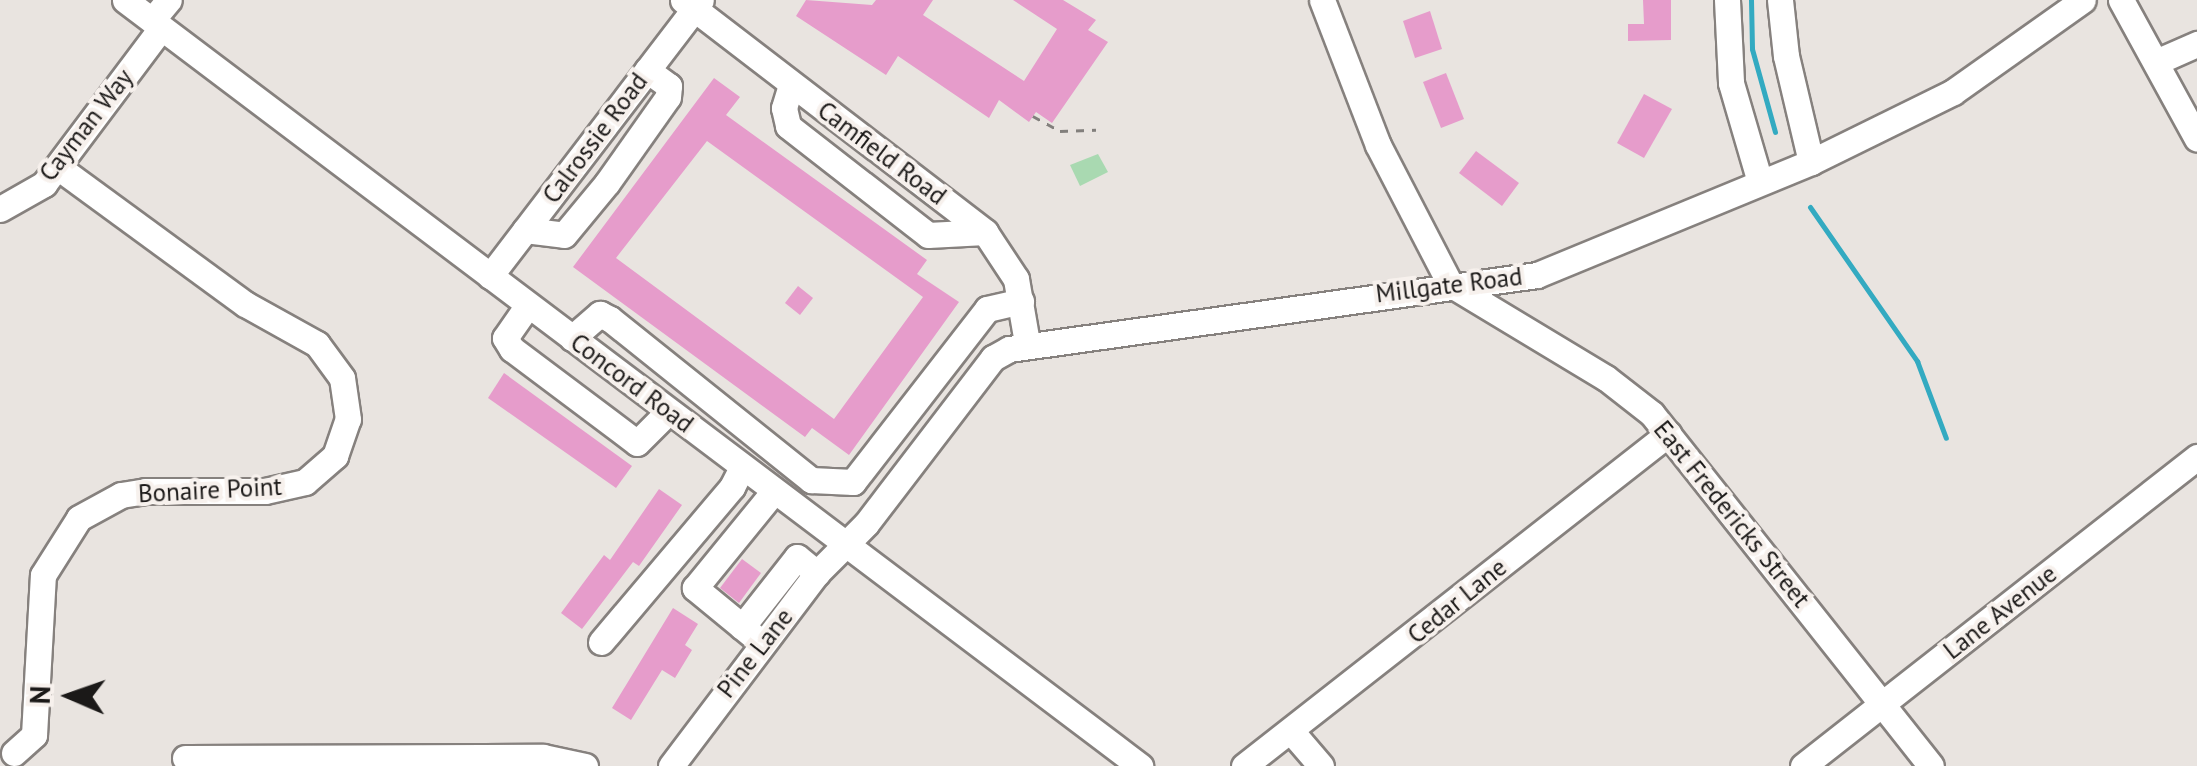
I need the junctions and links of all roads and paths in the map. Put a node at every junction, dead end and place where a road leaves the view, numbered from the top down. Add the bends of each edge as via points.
1 (125, 0) edge
2 (169, 0) edge
3 (1322, 0) edge
4 (1727, 0) edge
5 (1780, 0) edge
6 (2083, 0) edge
7 (2121, 0) edge
8 (693, 3) edge
9 (157, 24) junction
10 (2197, 44) edge
11 (2156, 62) junction
12 (647, 70) junction
13 (791, 84) junction
14 (1033, 116) dead end
15 (1096, 130) dead end
16 (2197, 139) edge
17 (1810, 162) junction
18 (58, 167) junction
19 (1760, 182) junction
20 (0, 209) edge
21 (525, 230) junction
22 (985, 232) junction
23 (490, 276) junction
24 (1450, 284) junction
25 (1021, 301) junction
26 (528, 305) junction
27 (572, 338) junction
28 (1027, 343) junction
29 (669, 411) junction
30 (1668, 434) junction
31 (2197, 457) edge
32 (742, 467) junction
33 (802, 473) junction
34 (779, 494) junction
35 (844, 544) junction
36 (752, 635) junction
37 (600, 642) dead end
38 (1883, 702) junction
39 (1292, 730) junction
40 (14, 753) dead end
41 (185, 758) dead end
42 (585, 766) edge
43 (671, 766) edge
44 (1140, 766) edge
45 (1244, 766) edge
46 (1321, 766) edge
47 (1802, 766) edge
48 (1932, 766) edge

1 - 9 street, Concord Road
2 - 9 street, Cayman Way
3 - 24 street via 1378,144
4 - 19 street via 1732,84
5 - 17 street
6 - 17 street, Millgate Road via 1954,92
7 - 11 street
8 - 12 street, Calrossie Road
8 - 13 street, Camfield Road
9 - 18 street, Cayman Way
9 - 23 street, Concord Road
10 - 11 street
11 - 16 street
12 - 21 street, Calrossie Road
12 - 21 street via 669,86 668,97 606,183 564,235
13 - 22 street, Camfield Road
13 - 22 street via 784,108 788,126 928,235
14 - 15 path via 1060,131
17 - 19 street, Millgate Road
18 - 20 street, Cayman Way via 44,184
18 - 40 street, Bonaire Point via 246,304 316,344 342,378 348,418 334,456 305,482 265,491 145,491 79,518 44,575 34,735
19 - 24 street, Millgate Road via 1537,274
21 - 23 street, Calrossie Road
22 - 25 street, Camfield Road via 1016,279
23 - 26 street, Concord Road
24 - 28 street, Millgate Road
24 - 30 street, East Fredericks Street via 1606,378
25 - 28 street, Camfield Road
25 - 33 street via 987,309 862,477 825,484
26 - 27 street, Concord Road
26 - 29 street via 505,338 512,349 637,443
27 - 29 street, Concord Road
27 - 33 street via 600,314 610,319
28 - 35 street, Millgate Road via 993,358
29 - 32 street, Concord Road
30 - 38 street, East Fredericks Street
30 - 39 street, Cedar Lane
31 - 38 street, Lane Avenue
32 - 34 street, Concord Road
32 - 37 street
33 - 34 street
34 - 35 street, Concord Road
34 - 36 street via 695,588
35 - 36 street, Pine Lane
35 - 44 street, Concord Road
36 - 43 street, Pine Lane
38 - 47 street, Lane Avenue
38 - 48 street, East Fredericks Street
39 - 45 street, Cedar Lane
39 - 46 street
41 - 42 street via 543,757

